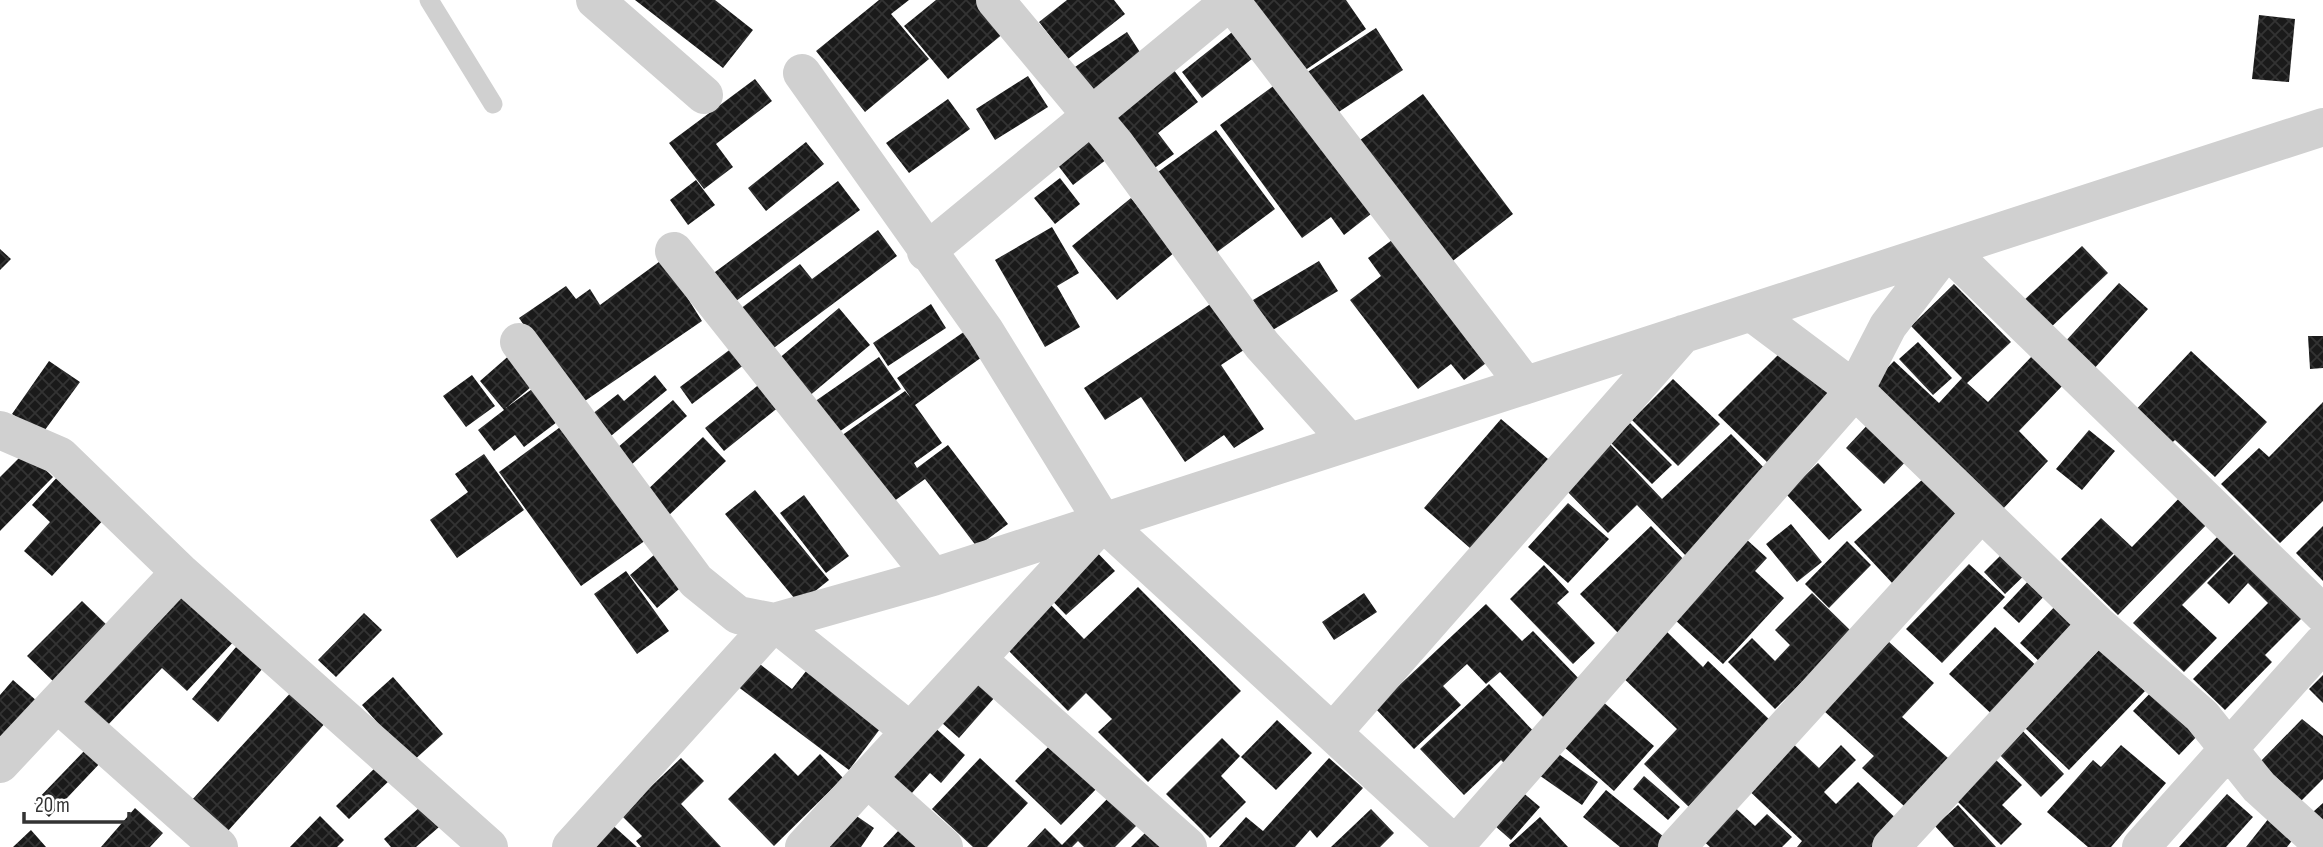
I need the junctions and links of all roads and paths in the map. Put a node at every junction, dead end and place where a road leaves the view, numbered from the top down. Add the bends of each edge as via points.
1 (429, 0) edge
2 (595, 0) edge
3 (995, 0) edge
4 (1230, 0) edge
5 (802, 74) dead end
6 (704, 95) dead end
7 (493, 104) dead end
8 (1092, 117) junction
9 (2323, 127) edge
10 (1947, 248) junction
11 (674, 251) dead end
12 (926, 252) junction
13 (1751, 312) junction
14 (1684, 334) junction
15 (519, 342) dead end
16 (1525, 385) junction
17 (1855, 390) junction
18 (0, 430) edge
19 (1349, 442) junction
20 (1981, 513) junction
21 (1103, 522) junction
22 (180, 572) junction
23 (933, 577) junction
24 (2323, 614) edge
25 (774, 622) junction
26 (2097, 624) junction
27 (2323, 643) edge
28 (976, 659) junction
29 (57, 703) junction
30 (910, 731) junction
31 (1333, 732) junction
32 (2227, 750) junction
33 (0, 764) edge
34 (867, 778) junction
35 (2323, 845) edge
36 (1455, 846) edge
37 (219, 847) edge
38 (489, 847) edge
39 (571, 847) edge
40 (804, 847) edge
41 (944, 847) edge
42 (1188, 847) edge
43 (1678, 847) edge
44 (1891, 847) edge
45 (2141, 847) edge

1 - 7 lane
2 - 6 street
3 - 8 street
4 - 8 street
4 - 16 street
5 - 12 street
8 - 12 street
8 - 19 street via 1262,345
9 - 10 street
10 - 13 street
10 - 17 street via 1888,326
10 - 24 street
11 - 23 street
12 - 21 street via 985,331
13 - 14 street
13 - 17 street
14 - 16 street
14 - 31 street
15 - 25 street via 696,581 738,615
16 - 19 street
17 - 20 street
17 - 36 street
18 - 22 street via 60,456
19 - 21 street
20 - 26 street
20 - 43 street
21 - 23 street
21 - 28 street
21 - 31 street
22 - 29 street
22 - 38 street
23 - 25 street
25 - 30 street
25 - 39 street
26 - 32 street via 2202,716
26 - 44 street
27 - 32 street
28 - 30 street
28 - 42 street
29 - 33 street
29 - 37 street
30 - 34 street
31 - 36 street
32 - 35 street via 2259,787
32 - 45 street
34 - 40 street
34 - 41 street

